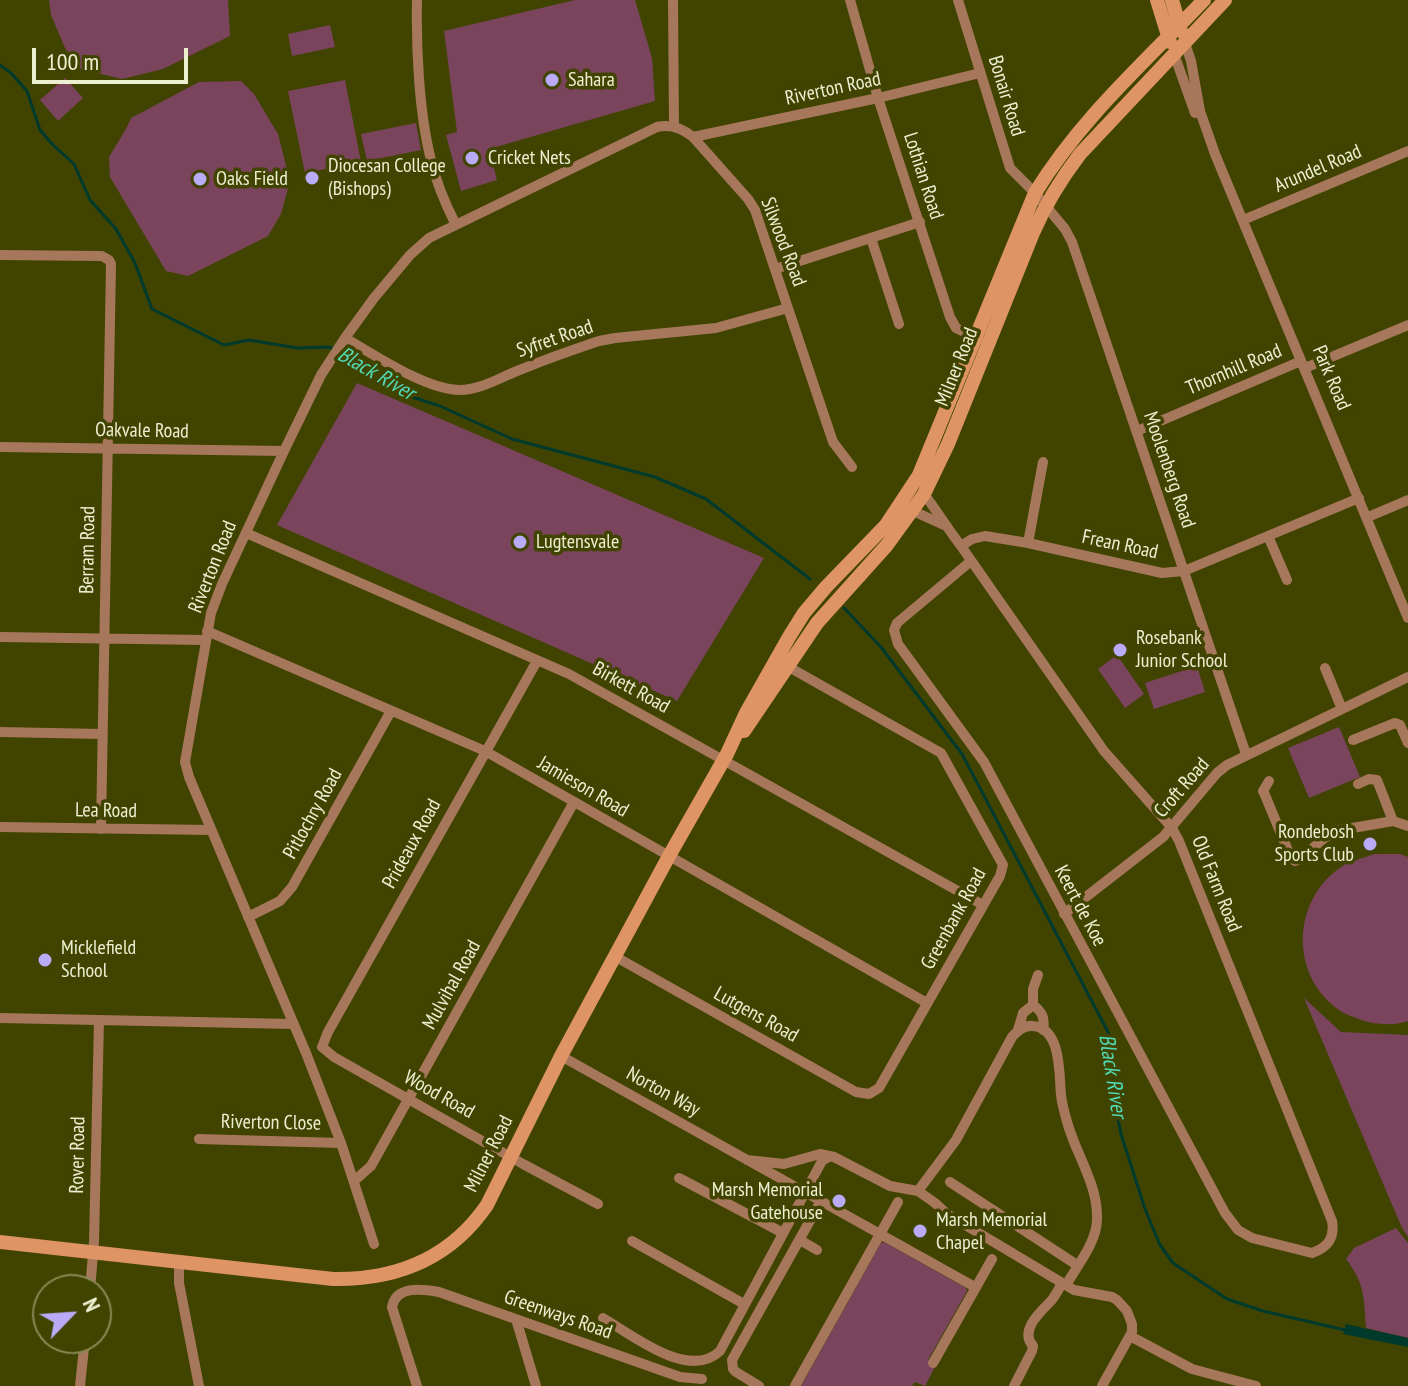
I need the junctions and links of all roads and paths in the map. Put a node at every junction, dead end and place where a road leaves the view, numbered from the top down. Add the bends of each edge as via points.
1 (417, 0) edge
2 (673, 0) edge
3 (850, 0) edge
4 (958, 0) edge
5 (1157, 0) edge
6 (1172, 0) edge
7 (1204, 0) edge
8 (1225, 0) edge
9 (1180, 26) junction
10 (1169, 37) junction
11 (1180, 48) junction
12 (980, 73) junction
13 (878, 98) junction
14 (674, 126) junction
15 (693, 137) junction
16 (1408, 151) edge
17 (1035, 193) junction
18 (1045, 205) junction
19 (1243, 220) junction
20 (920, 222) junction
21 (455, 223) junction
22 (871, 238) junction
23 (0, 255) edge
24 (775, 269) junction
25 (788, 308) junction
26 (899, 324) dead end
27 (1408, 325) edge
28 (343, 340) junction
29 (982, 340) junction
30 (1303, 364) junction
31 (1137, 431) junction
32 (0, 447) edge
33 (108, 449) junction
34 (284, 451) junction
35 (1043, 462) dead end
36 (852, 467) dead end
37 (924, 494) junction
38 (1359, 498) junction
39 (1408, 500) edge
40 (913, 511) junction
41 (1368, 517) junction
42 (946, 526) junction
43 (246, 533) junction
44 (1268, 536) junction
45 (1028, 543) junction
46 (961, 546) junction
47 (971, 561) junction
48 (1184, 571) junction
49 (1287, 580) dead end
50 (1408, 618) edge
51 (207, 636) junction
52 (0, 637) edge
53 (105, 639) junction
54 (537, 661) junction
55 (787, 666) junction
56 (1325, 668) dead end
57 (1408, 677) edge
58 (1342, 709) junction
59 (391, 711) junction
60 (0, 732) edge
61 (102, 734) junction
62 (1353, 740) dead end
63 (1408, 743) edge
64 (485, 751) junction
65 (1246, 754) junction
66 (725, 757) junction
67 (1269, 781) dead end
68 (1358, 784) dead end
69 (574, 802) junction
70 (1393, 821) junction
71 (1408, 826) edge
72 (0, 827) edge
73 (1172, 828) junction
74 (101, 829) junction
75 (211, 830) junction
76 (669, 856) junction
77 (983, 905) junction
78 (1064, 914) junction
79 (248, 917) junction
80 (616, 957) junction
81 (1038, 975) dead end
82 (927, 1003) junction
83 (1033, 1005) junction
84 (0, 1018) edge
85 (99, 1020) junction
86 (293, 1024) junction
87 (1018, 1030) junction
88 (1043, 1030) junction
89 (322, 1047) junction
90 (306, 1053) junction
91 (561, 1056) junction
92 (879, 1088) joint
93 (409, 1099) junction
94 (199, 1139) dead end
95 (341, 1143) junction
96 (510, 1155) junction
97 (830, 1156) junction
98 (811, 1157) junction
99 (747, 1160) junction
100 (819, 1167) junction
101 (679, 1178) dead end
102 (354, 1181) junction
103 (950, 1182) dead end
104 (918, 1191) junction
105 (805, 1193) junction
106 (821, 1201) junction
107 (898, 1202) dead end
108 (598, 1204) dead end
109 (783, 1233) junction
110 (880, 1234) junction
111 (800, 1240) junction
112 (632, 1241) dead end
113 (0, 1242) edge
114 (374, 1244) dead end
115 (817, 1250) dead end
116 (93, 1253) junction
117 (1312, 1253) joint
118 (992, 1259) dead end
119 (179, 1263) junction
120 (1077, 1265) junction
121 (91, 1274) edge
122 (1064, 1284) junction
123 (975, 1287) junction
124 (744, 1304) junction
125 (603, 1318) dead end
126 (516, 1319) junction
127 (1130, 1336) junction
128 (83, 1354) edge
129 (933, 1363) dead end
130 (702, 1379) dead end
131 (80, 1386) edge
132 (199, 1386) edge
133 (417, 1386) edge
134 (536, 1386) edge
135 (759, 1386) edge
136 (795, 1386) edge
137 (1014, 1386) edge
138 (1102, 1386) edge
139 (1256, 1386) edge

1 - 21 street via 430,158
2 - 14 street
3 - 13 street, Lothian Road
4 - 12 street, Bonair Road
5 - 10 main road, Park Road
6 - 9 main road, Park Road
7 - 9 main road, Milner Road
8 - 11 main road, Milner Road
9 - 10 main road, Milner Road
9 - 11 main road, Park Road
10 - 11 main road, Park Road
10 - 17 main road, Milner Road via 1084,125
11 - 18 main road, Milner Road via 1080,154
11 - 19 street, Park Road via 1191,104
12 - 13 street, Riverton Road
12 - 17 street, Bonair Road via 1010,168
13 - 15 street, Riverton Road
13 - 20 street, Lothian Road
14 - 15 street, Silwood Road
14 - 21 street, Riverton Road via 657,127
15 - 24 street, Silwood Road via 752,204
16 - 19 street, Arundel Road
17 - 18 street, Bonair Road
17 - 29 main road, Milner Road
18 - 29 main road, Milner Road
18 - 31 street, Moolenberg Road via 1072,242
19 - 30 street, Park Road
20 - 22 street
20 - 29 street, Lothian Road via 954,324
21 - 28 street, Riverton Road via 419,247
22 - 24 street
22 - 26 street
23 - 33 street, Berram Road via 109,260
24 - 25 street, Silwood Road
25 - 28 street, Syfret Road via 716,328 599,341 460,390 432,383
25 - 36 street, Silwood Road via 833,442
27 - 30 street, Thornhill Road
28 - 34 street, Riverton Road
29 - 37 main road, Milner Road via 945,452
29 - 66 main road, Milner Road via 913,486 886,525 804,613
30 - 31 street, Thornhill Road
30 - 38 street, Park Road
31 - 48 street, Moolenberg Road
32 - 33 street, Oakvale Road
33 - 34 street, Oakvale Road
33 - 53 street, Berram Road
34 - 43 street, Riverton Road
35 - 45 street
37 - 40 main road, Milner Road
37 - 42 street, Old Farm Road
38 - 41 street, Park Road
38 - 44 street, Frean Road
39 - 41 street
40 - 42 street, Old Farm Road
40 - 55 main road, Milner Road
41 - 50 street, Park Road
42 - 46 street, Old Farm Road
43 - 51 street, Riverton Road via 222,584
43 - 54 street, Birkett Road
44 - 48 street, Frean Road
44 - 49 street
45 - 46 street, Frean Road via 985,536
45 - 48 street, Frean Road via 1162,573
46 - 47 street, Old Farm Road
47 - 73 street, Old Farm Road via 1104,751
47 - 78 street, Keert de Koe via 902,618 895,638 984,762
48 - 65 street, Moolenberg Road
51 - 53 street, Jamieson Road
51 - 59 street, Jamieson Road
51 - 75 street, Riverton Road via 185,762
52 - 53 street, Jamieson Road
53 - 61 street, Berram Road
54 - 64 street, Prideaux Road
54 - 66 street, Birkett Road
55 - 66 main road, Milner Road
55 - 77 street, Greenbank Road via 941,753 1003,865
56 - 58 street
57 - 58 street, Croft Road
58 - 65 street, Croft Road
59 - 64 street, Jamieson Road
59 - 79 street, Pitlochry Road via 292,887 280,901
60 - 61 street
61 - 74 street, Berram Road
62 - 63 street via 1395,723
64 - 69 street, Jamieson Road
64 - 89 street, Prideaux Road
65 - 73 street, Croft Road via 1217,773
66 - 76 main road, Milner Road
66 - 77 street, Birkett Road
67 - 70 street via 1265,795 1295,861 1335,831
68 - 70 street via 1377,780
69 - 76 street, Jamieson Road
69 - 93 street, Mulvihal Road
70 - 71 street
72 - 74 street, Lea Road
73 - 78 street, Croft Road
73 - 117 street, Old Farm Road via 1332,1221 1328,1245
74 - 75 street, Lea Road
75 - 79 street, Riverton Road
76 - 80 main road, Milner Road
76 - 82 street, Jamieson Road
77 - 82 street, Greenbank Road
78 - 117 street, Keert de Koe via 1225,1213 1252,1238
79 - 86 street, Riverton Road
80 - 91 main road, Milner Road
80 - 92 street, Lutgens Road via 856,1092 869,1094
81 - 83 street
82 - 92 street, Greenbank Road
83 - 87 street via 1023,1013
83 - 88 street via 1043,1015
84 - 85 street
85 - 86 street
85 - 116 street, Rover Road
86 - 90 street, Riverton Road
87 - 88 street
87 - 104 street via 956,1140
88 - 120 street via 1058,1055 1064,1109 1096,1205 1096,1229
89 - 90 street
89 - 93 street, Wood Road
90 - 95 street, Riverton Road
91 - 96 main road, Milner Road
91 - 99 street, Norton Way
93 - 96 street, Wood Road
93 - 102 street, Mulvihal Road via 371,1166
94 - 95 street, Riverton Close
95 - 102 street, Riverton Road
96 - 108 street, Wood Road
96 - 119 main road, Milner Road via 487,1205 472,1223 441,1251 395,1273 333,1279
97 - 98 street
97 - 100 street
97 - 104 street via 890,1186
98 - 99 street via 784,1164
98 - 100 street
99 - 105 street, Norton Way
100 - 105 street
101 - 109 street
102 - 114 street, Riverton Road
103 - 120 street
104 - 122 street
105 - 106 street, Norton Way
105 - 109 street
106 - 110 street, Norton Way
106 - 111 street
107 - 110 street
109 - 124 street
110 - 123 street, Norton Way
110 - 136 street
111 - 115 street
111 - 135 street via 732,1360 736,1372
112 - 124 street
113 - 116 main road, Milner Road
116 - 119 main road, Milner Road
116 - 121 street, Rover Road
118 - 123 street
119 - 132 street
120 - 122 street
122 - 127 street via 1117,1300 1132,1324
122 - 137 street via 1027,1333 1032,1351
123 - 129 street
124 - 125 street via 720,1351 694,1362 664,1353
126 - 130 street, Greenways Road via 680,1377
126 - 133 street, Greenways Road via 439,1292 402,1293 392,1307
126 - 134 street
127 - 138 street
127 - 139 street via 1192,1369
128 - 131 street

